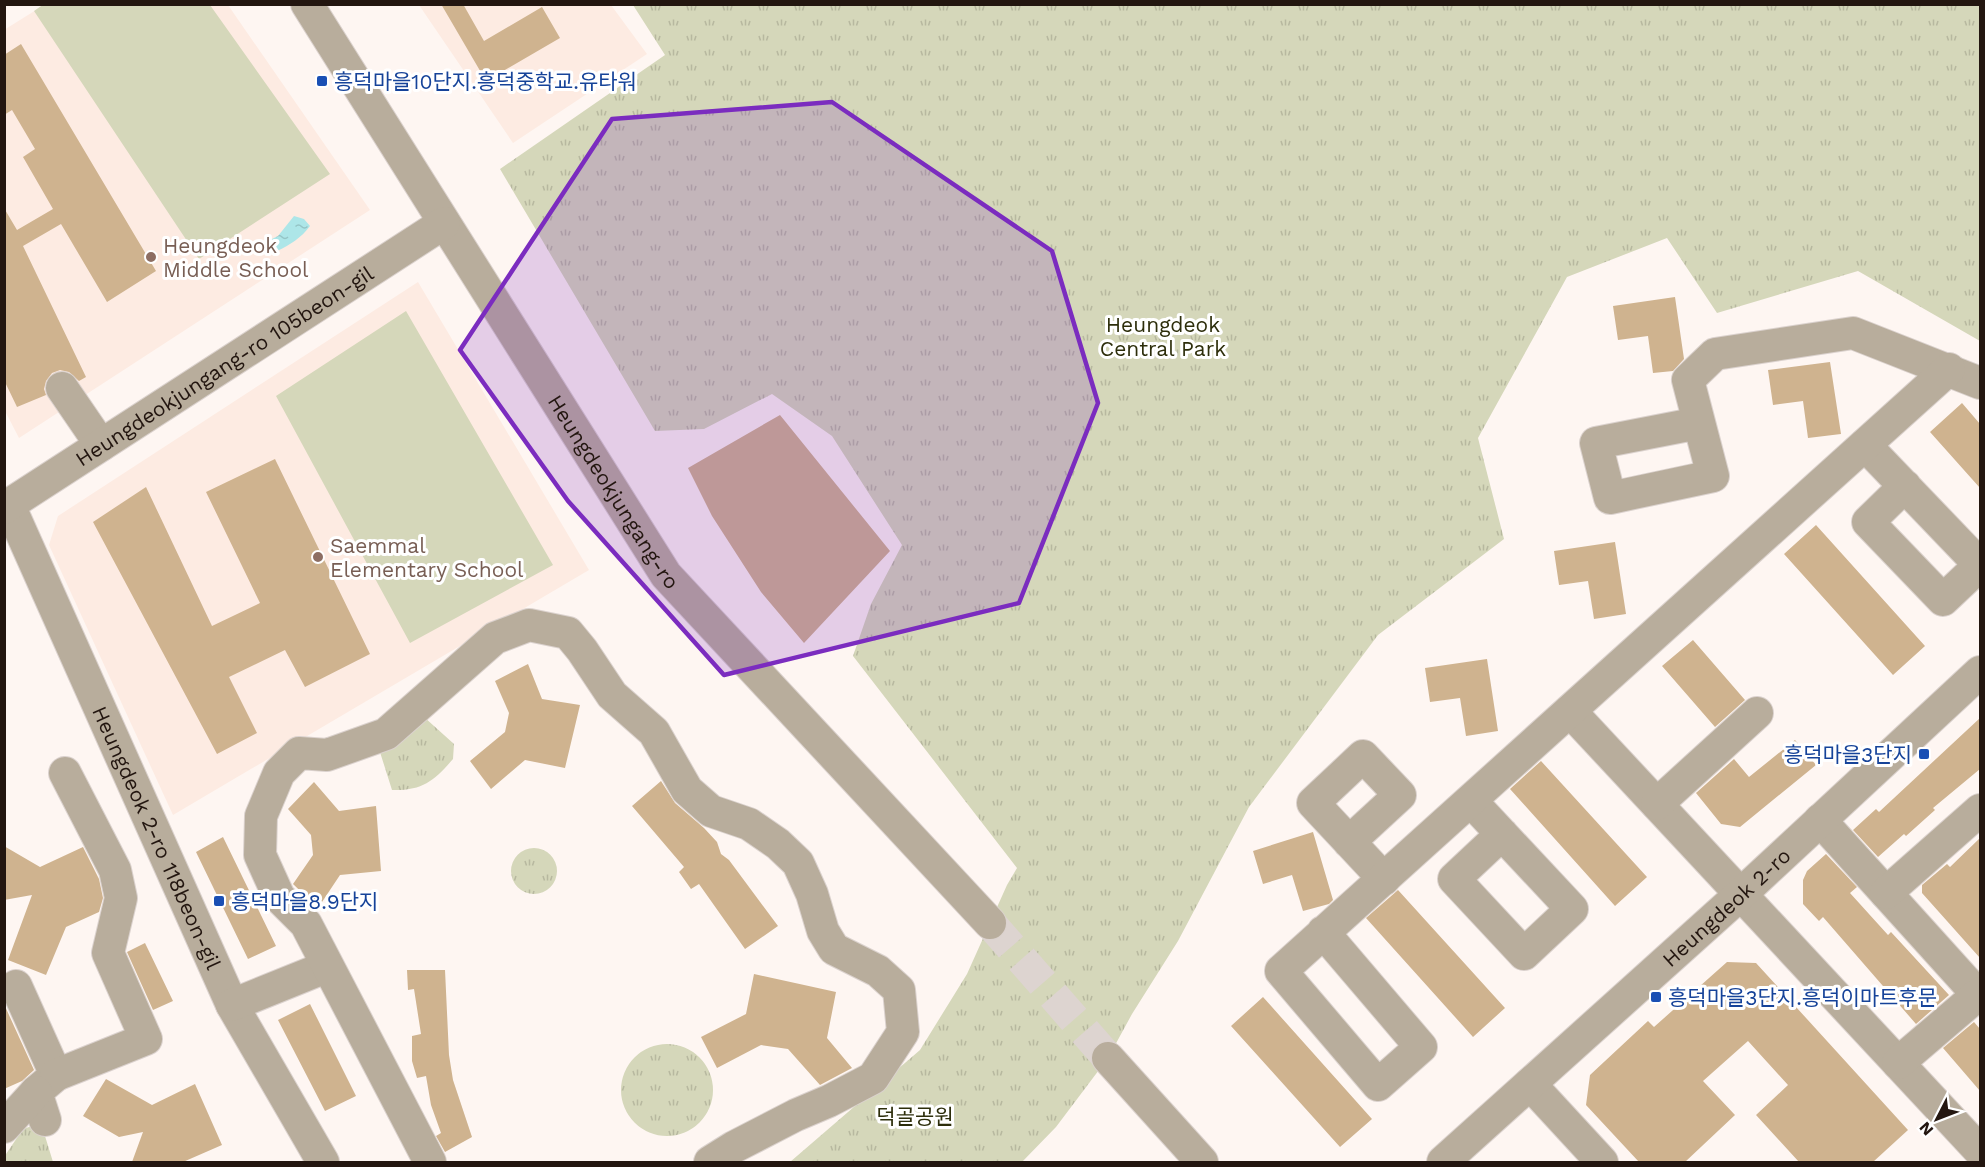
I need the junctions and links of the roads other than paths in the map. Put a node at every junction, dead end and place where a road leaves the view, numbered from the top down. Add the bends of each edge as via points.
1 (308, 4) edge
2 (444, 223) junction
3 (1949, 369) junction
4 (1980, 382) edge
5 (62, 388) dead end
6 (1699, 423) dead end
7 (101, 445) junction
8 (1865, 445) junction
9 (1905, 486) dead end
10 (7, 506) edge
11 (1980, 672) edge
12 (1570, 711) junction
13 (1756, 713) dead end
14 (65, 773) dead end
15 (1471, 801) junction
16 (1657, 804) junction
17 (1980, 810) edge
18 (1820, 820) junction
19 (1502, 834) dead end
20 (1349, 842) dead end
21 (1384, 879) junction
22 (1887, 893) junction
23 (1741, 894) junction
24 (990, 923) tunnel mouth
25 (1323, 932) junction
26 (326, 967) junction
27 (16, 986) dead end
28 (1980, 995) edge
29 (232, 1005) junction
30 (1108, 1058) tunnel mouth
31 (1898, 1063) junction
32 (1530, 1084) junction
33 (46, 1095) junction
34 (4, 1127) edge
35 (1980, 1151) edge
36 (323, 1162) edge
37 (430, 1162) edge
38 (710, 1162) edge
39 (1202, 1162) edge
40 (1443, 1162) edge
41 (1602, 1162) edge

1 - 2 street, Heungdeokjungang-ro
2 - 7 street, Heungdeokjungang-ro 105beon-gil
2 - 24 street, Heungdeokjungang-ro via 666,575
3 - 4 street
3 - 6 street via 1853,333 1715,354 1688,380
3 - 8 street
5 - 7 street
7 - 10 street, Heungdeokjungang-ro 105beon-gil
8 - 9 street
8 - 12 street
10 - 29 street, Heungdeok 2-ro 118beon-gil
11 - 18 street, Heungdeok 2-ro
12 - 15 street
12 - 16 street
13 - 16 street
14 - 33 street via 115,870 121,898 108,953 146,1039
15 - 19 street
15 - 21 street
16 - 23 street
17 - 22 street
18 - 22 street
18 - 23 street, Heungdeok 2-ro
20 - 21 street
21 - 25 street
22 - 28 street
23 - 31 street
23 - 32 street, Heungdeok 2-ro
25 - 25 street via 1421,1047 1378,1085 1281,971
26 - 29 street
26 - 37 street
26 - 38 street via 306,924 279,897 260,855 261,816 279,773 299,753 327,755 386,734 495,638 529,625 568,633 612,695 654,732 687,790 711,811 748,824 798,863 823,931 834,949 878,971 899,990 903,1032 873,1078 796,1114
27 - 33 street
28 - 31 street
29 - 36 street, Heungdeok 2-ro 118beon-gil
30 - 39 street
31 - 35 street
32 - 40 street, Heungdeok 2-ro
32 - 41 street
33 - 34 street

